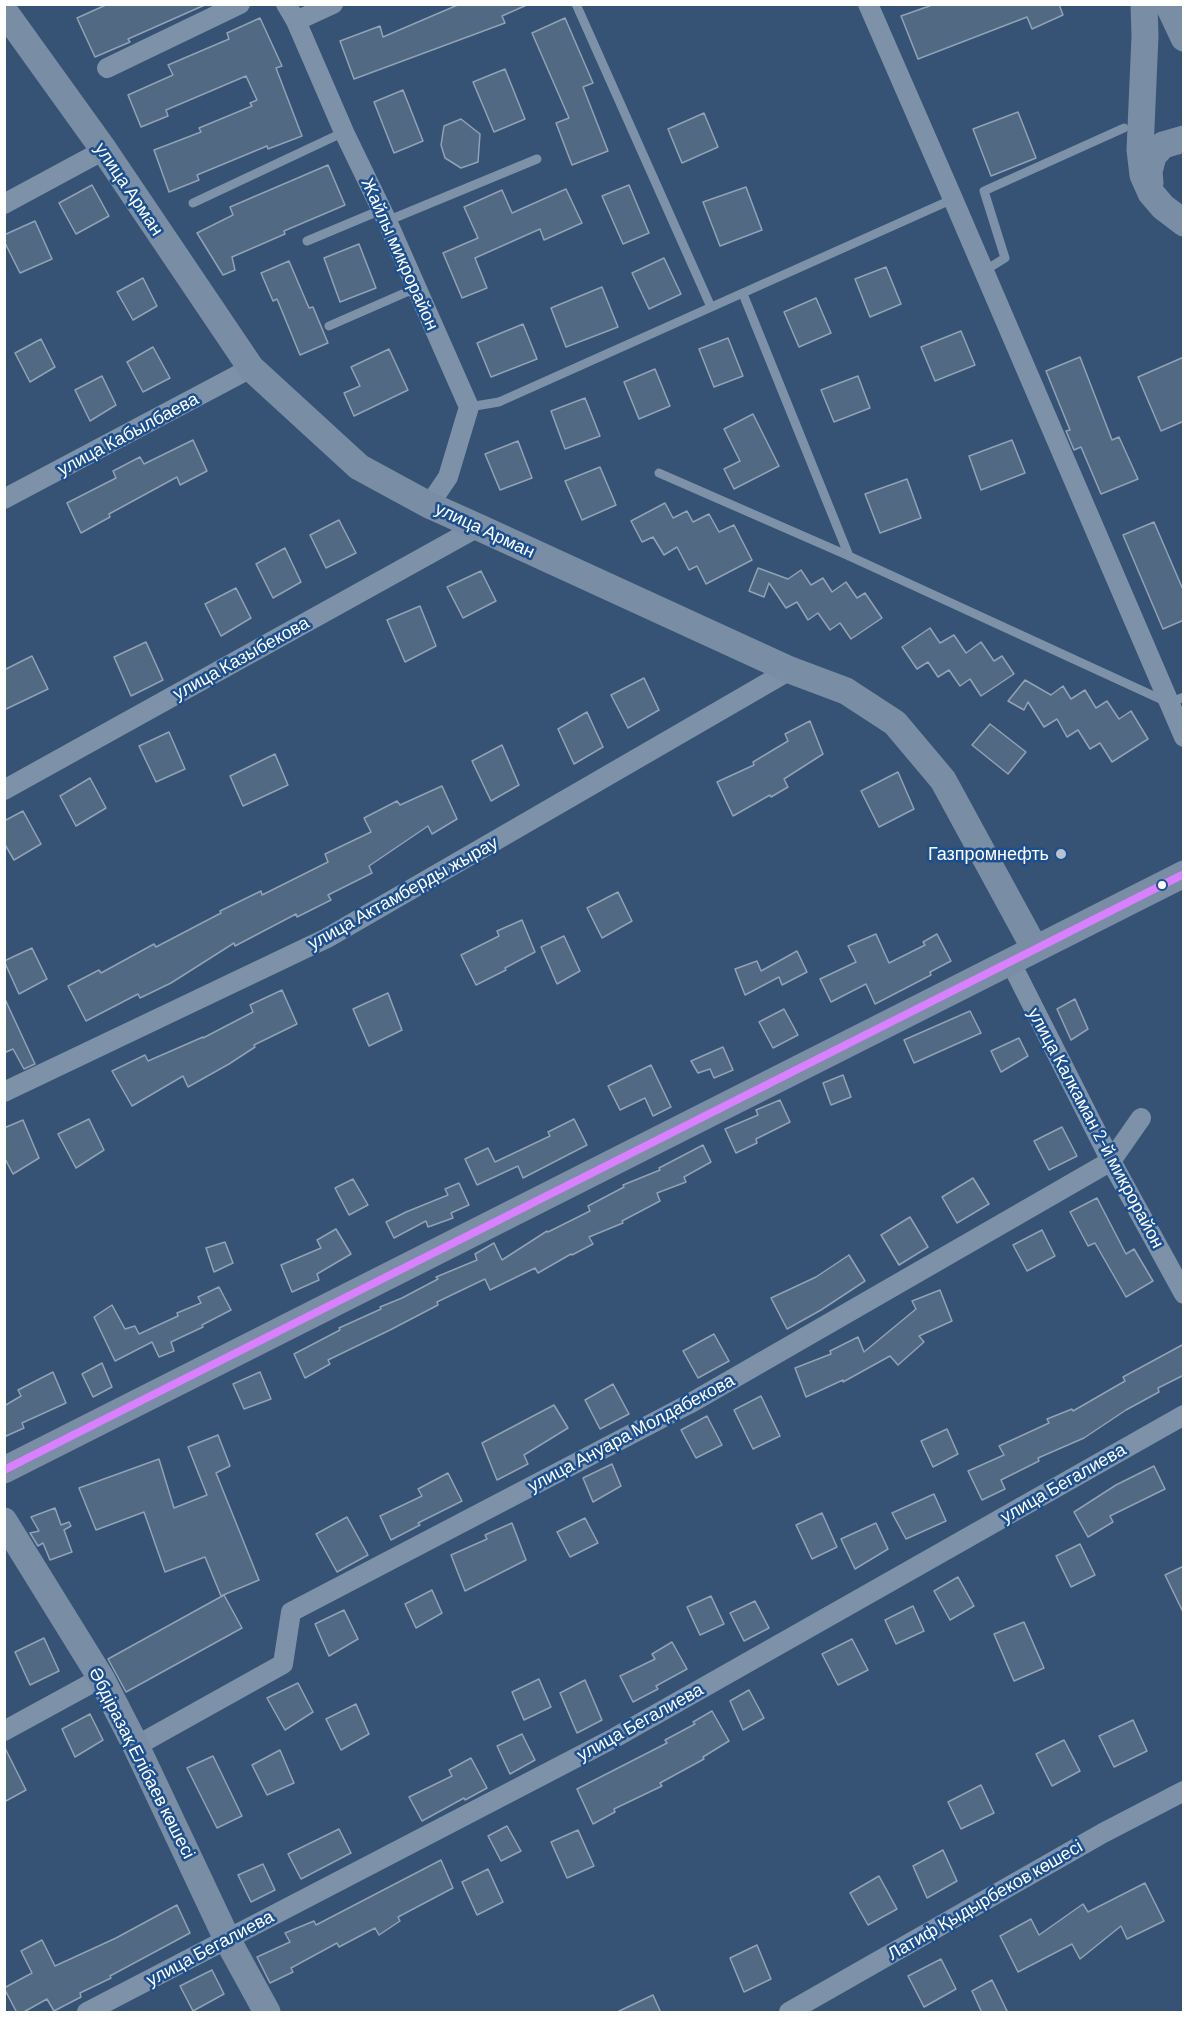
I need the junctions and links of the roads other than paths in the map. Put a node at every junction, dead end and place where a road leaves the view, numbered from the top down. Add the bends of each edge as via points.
1 (240, 4) edge
2 (333, 4) edge
3 (576, 4) edge
4 (868, 4) edge
5 (1144, 4) edge
6 (1168, 4) edge
7 (4, 11) edge
8 (291, 13) edge
9 (1184, 38) edge
10 (107, 68) dead end
11 (1124, 128) dead end
12 (344, 132) junction
13 (1184, 139) edge
14 (104, 150) junction
15 (537, 159) dead end
16 (1151, 193) junction
17 (953, 199) junction
18 (193, 203) dead end
19 (4, 204) edge
20 (384, 216) junction
21 (1184, 223) edge
22 (307, 241) dead end
23 (984, 271) junction
24 (416, 288) junction
25 (743, 294) junction
26 (711, 307) junction
27 (329, 326) dead end
28 (251, 368) junction
29 (469, 407) junction
30 (659, 473) dead end
31 (4, 499) edge
32 (429, 505) junction
33 (478, 527) junction
34 (849, 556) junction
35 (790, 670) junction
36 (1176, 700) edge
37 (1184, 736) edge
38 (4, 790) edge
39 (1184, 874) edge
40 (1035, 949) junction
41 (1010, 961) junction
42 (4, 1092) edge
43 (1140, 1118) dead end
44 (1111, 1161) junction
45 (1184, 1294) edge
46 (1184, 1415) edge
47 (4, 1470) edge
48 (4, 1521) edge
49 (101, 1678) junction
50 (4, 1731) edge
51 (136, 1746) junction
52 (1184, 1791) edge
53 (227, 1938) junction
54 (87, 2013) edge
55 (267, 2013) edge
56 (789, 2013) edge

1 - 10 street
2 - 8 street
3 - 26 lane
4 - 17 street
5 - 16 street via 1140,150 1143,175
6 - 9 street
7 - 14 street, улица Арман
8 - 12 street, Жайлы микрорайон
11 - 23 lane via 984,191 1005,258
12 - 18 lane
12 - 20 street, Жайлы микрорайон
13 - 16 street via 1163,145 1153,156 1149,171
14 - 19 street
14 - 28 street, улица Арман
15 - 20 lane
16 - 21 street
17 - 23 street
17 - 25 lane
20 - 22 lane
20 - 24 street, Жайлы микрорайон
23 - 36 street
24 - 27 lane
24 - 29 street, Жайлы микрорайон
25 - 26 lane
25 - 34 lane
26 - 29 lane via 499,402
28 - 31 street, улица Кабылбаева
28 - 32 street, улица Арман via 359,467
29 - 32 street via 447,477
30 - 34 lane
32 - 33 street, улица Арман
33 - 35 street, улица Арман
33 - 38 street, улица Казыбекова
34 - 36 lane
35 - 40 street, улица Арман via 846,691 895,723 943,780
35 - 42 street, улица Актамберды жырау via 327,938
36 - 37 street
39 - 40 street
40 - 41 street
41 - 44 street, улица Калкаман 2-й микрорайон
41 - 47 street
43 - 44 street, улица Ануара Молдабекова
44 - 45 street, улица Калкаман 2-й микрорайон
44 - 51 street, улица Ануара Молдабекова via 689,1404 291,1612 283,1664
46 - 53 street, улица Бегалиева via 616,1737
48 - 49 street, Әбдіразақ Елібаев көшесі
49 - 50 street
49 - 51 street, Әбдіразақ Елібаев көшесі
51 - 53 street, Әбдіразақ Елібаев көшесі
52 - 56 street, Латиф Қыдырбеков көшесі via 1103,1833
53 - 54 street, улица Бегалиева
53 - 55 street, Әбдіразақ Елібаев көшесі

